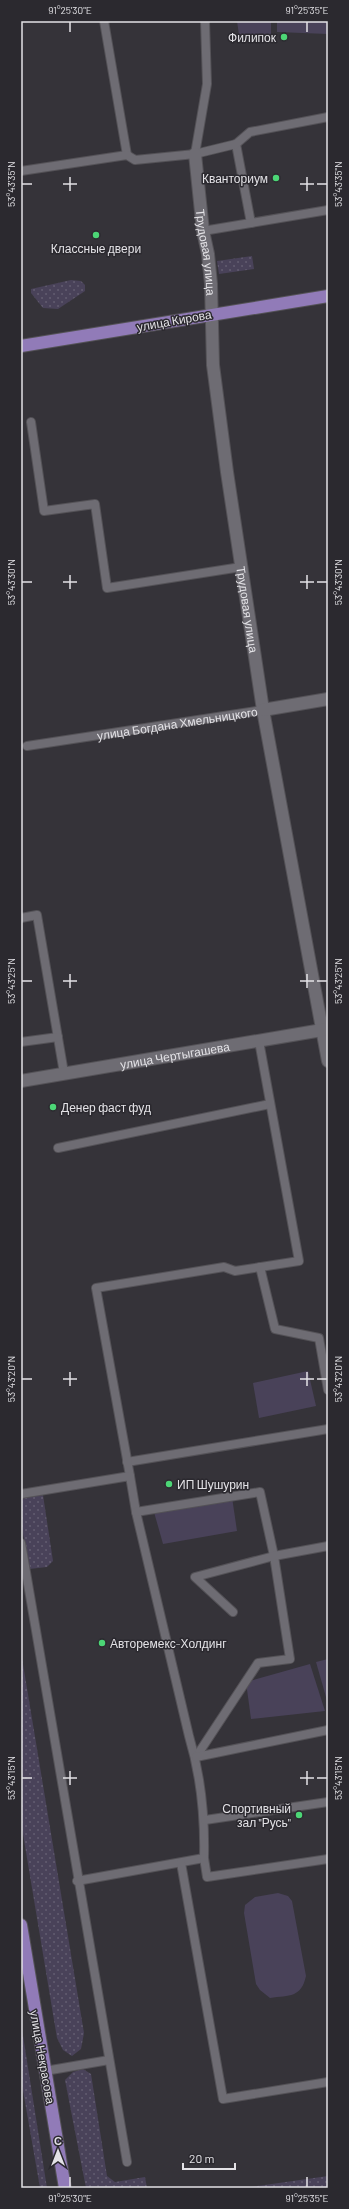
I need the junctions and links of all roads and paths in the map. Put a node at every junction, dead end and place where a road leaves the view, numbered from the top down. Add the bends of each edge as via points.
1 (104, 21) edge
2 (205, 21) edge
3 (328, 117) edge
4 (236, 144) junction
5 (195, 154) junction
6 (127, 155) junction
7 (21, 171) edge
8 (328, 210) edge
9 (251, 223) junction
10 (202, 232) junction
11 (328, 296) edge
12 (211, 314) junction
13 (21, 346) edge
14 (31, 422) dead end
15 (241, 567) junction
16 (328, 699) edge
17 (263, 710) junction
18 (27, 746) dead end
19 (21, 918) edge
20 (325, 1030) edge
21 (58, 1037) junction
22 (258, 1041) junction
23 (21, 1042) edge
24 (328, 1061) edge
25 (64, 1073) junction
26 (21, 1081) edge
27 (270, 1104) junction
28 (58, 1148) dead end
29 (260, 1267) junction
30 (328, 1390) edge
31 (328, 1429) edge
32 (127, 1462) junction
33 (130, 1476) junction
34 (21, 1494) edge
35 (136, 1512) junction
36 (21, 1543) edge
37 (328, 1546) edge
38 (274, 1556) junction
39 (233, 1612) dead end
40 (328, 1730) edge
41 (196, 1757) junction
42 (328, 1802) edge
43 (205, 1820) junction
44 (204, 1858) junction
45 (328, 1859) edge
46 (181, 1863) junction
47 (77, 1881) junction
48 (21, 1925) edge
49 (109, 2060) junction
50 (46, 2071) junction
51 (328, 2082) edge
52 (127, 2162) dead end
53 (65, 2188) edge

1 - 6 lane
2 - 5 lane via 207,84
3 - 4 lane via 250,132
4 - 5 lane
4 - 9 lane
5 - 6 lane via 135,160
5 - 10 street, Трудовая улица
6 - 7 lane
8 - 9 lane
9 - 10 lane
10 - 12 street, Трудовая улица via 210,269
11 - 12 main road, улица Кирова
12 - 13 main road, улица Кирова
12 - 15 street, Трудовая улица via 213,365
14 - 15 lane via 44,511 95,504 107,588
15 - 17 street, Трудовая улица
16 - 17 street, улица Богдана Хмельницкого
17 - 18 lane, улица Богдана Хмельницкого
17 - 20 street, Трудовая улица
19 - 21 lane via 37,916
20 - 22 street, улица Чертыгашева
20 - 24 street, Трудовая улица
21 - 23 lane
21 - 25 lane
22 - 25 street, улица Чертыгашева
22 - 27 lane
25 - 26 street, улица Чертыгашева
27 - 28 lane
27 - 29 lane via 299,1261
29 - 30 lane via 275,1329 320,1338
29 - 32 lane via 235,1271 224,1267 96,1288
31 - 32 lane
32 - 33 lane
33 - 34 lane
33 - 35 lane
35 - 38 lane via 260,1492
35 - 41 lane
36 - 47 lane
37 - 38 lane
38 - 39 lane via 195,1577
38 - 41 lane via 290,1660 258,1663
40 - 41 lane
41 - 43 lane
42 - 43 lane
43 - 44 lane
44 - 45 lane via 207,1877
44 - 46 lane
46 - 47 lane
46 - 51 lane via 223,2099
47 - 49 lane
48 - 50 main road, улица Некрасова
49 - 50 lane
49 - 52 lane
50 - 53 main road, улица Некрасова

